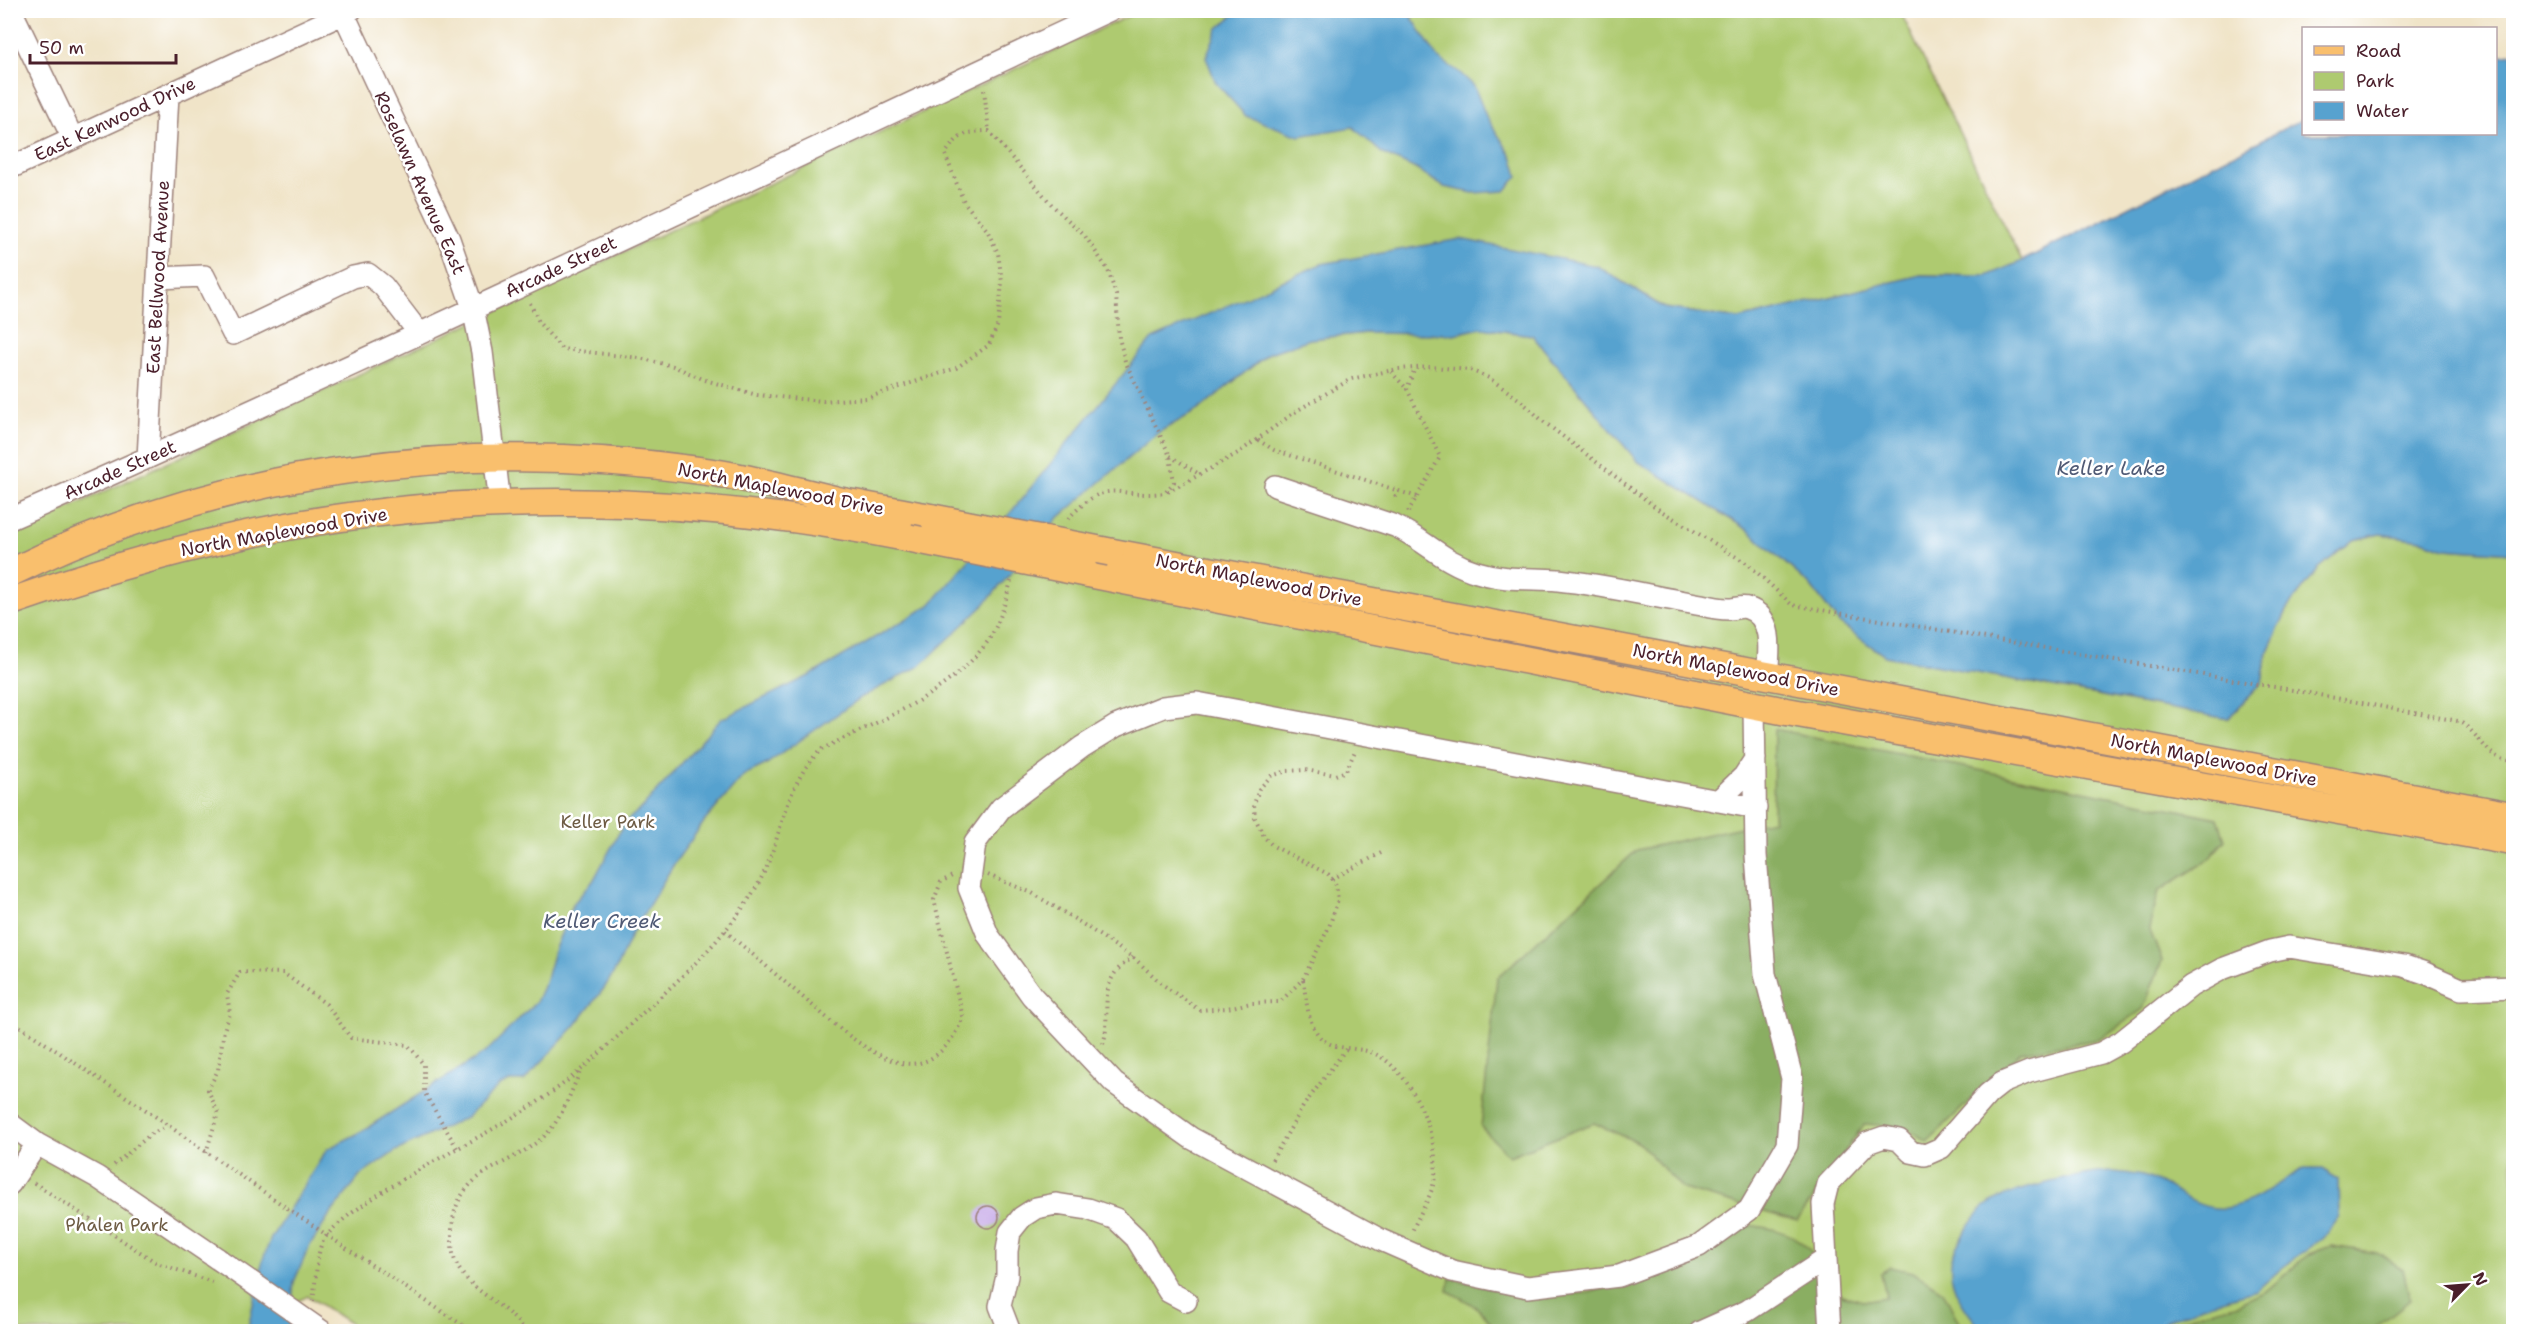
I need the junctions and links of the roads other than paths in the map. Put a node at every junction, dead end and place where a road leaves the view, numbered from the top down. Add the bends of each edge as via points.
1 (11, 10) edge
2 (1110, 10) edge
3 (345, 12) edge
4 (168, 95) junction
5 (73, 139) junction
6 (10, 168) edge
7 (158, 278) junction
8 (473, 308) junction
9 (419, 333) junction
10 (496, 457) junction
11 (148, 458) junction
12 (1275, 486) dead end
13 (500, 504) junction
14 (10, 519) edge
15 (10, 573) edge
16 (10, 602) edge
17 (1767, 676) junction
18 (1754, 705) junction
19 (1755, 759) junction
20 (1718, 801) junction
21 (1756, 808) junction
22 (2514, 816) edge
23 (2514, 842) edge
24 (2514, 987) edge
25 (10, 1124) edge
26 (10, 1139) edge
27 (37, 1144) junction
28 (14, 1179) edge
29 (1826, 1259) junction
30 (1186, 1301) dead end
31 (322, 1332) edge
32 (1010, 1332) edge
33 (1700, 1332) edge
34 (1830, 1332) edge

1 - 5 street
2 - 8 street, Arcade Street
3 - 4 street, East Kenwood Drive
3 - 8 street, Roselawn Avenue East via 449,239
4 - 5 street, East Kenwood Drive
4 - 7 street, East Bellwood Avenue
5 - 6 street, East Kenwood Drive
7 - 9 street via 204,276 233,334 353,277 368,274 383,286
7 - 11 street, East Bellwood Avenue
8 - 9 street, Arcade Street
8 - 10 street, Roselawn Avenue East
9 - 11 street, Arcade Street
10 - 13 street, Roselawn Avenue East
10 - 15 main road, North Maplewood Drive via 370,466 229,494 101,534
10 - 17 main road, North Maplewood Drive, bridge via 575,458 698,470
11 - 14 street, Arcade Street
12 - 17 street via 1400,528 1444,558 1476,572 1510,580 1558,580 1728,609 1747,608 1761,618 1770,641
13 - 16 main road, North Maplewood Drive via 406,511 237,537 154,556
13 - 18 main road, North Maplewood Drive, bridge via 577,502 726,510 832,523
17 - 22 main road, North Maplewood Drive
18 - 19 street
18 - 23 main road, North Maplewood Drive
19 - 20 street via 1744,777
19 - 21 street
20 - 21 street
20 - 21 street via 1197,703 1163,707 1116,726 1001,808 975,843 969,888 988,935 1032,996 1114,1083 1191,1138 1405,1251 1452,1271 1528,1287 1619,1276 1699,1246 1749,1210 1787,1145 1792,1078 1765,974
24 - 29 street via 2461,989 2404,966 2289,947 2222,969 2191,986 2121,1042 2101,1053 2051,1065 2002,1083 1941,1148 1925,1155 1911,1152 1899,1140 1884,1137 1867,1143 1828,1184 1823,1204
25 - 27 street
26 - 27 street
27 - 28 street
27 - 31 street, bridge via 96,1177
29 - 33 street via 1747,1311
29 - 34 street
30 - 32 street via 1169,1292 1136,1238 1116,1219 1056,1204 1036,1208 1022,1217 1011,1232 1000,1306

